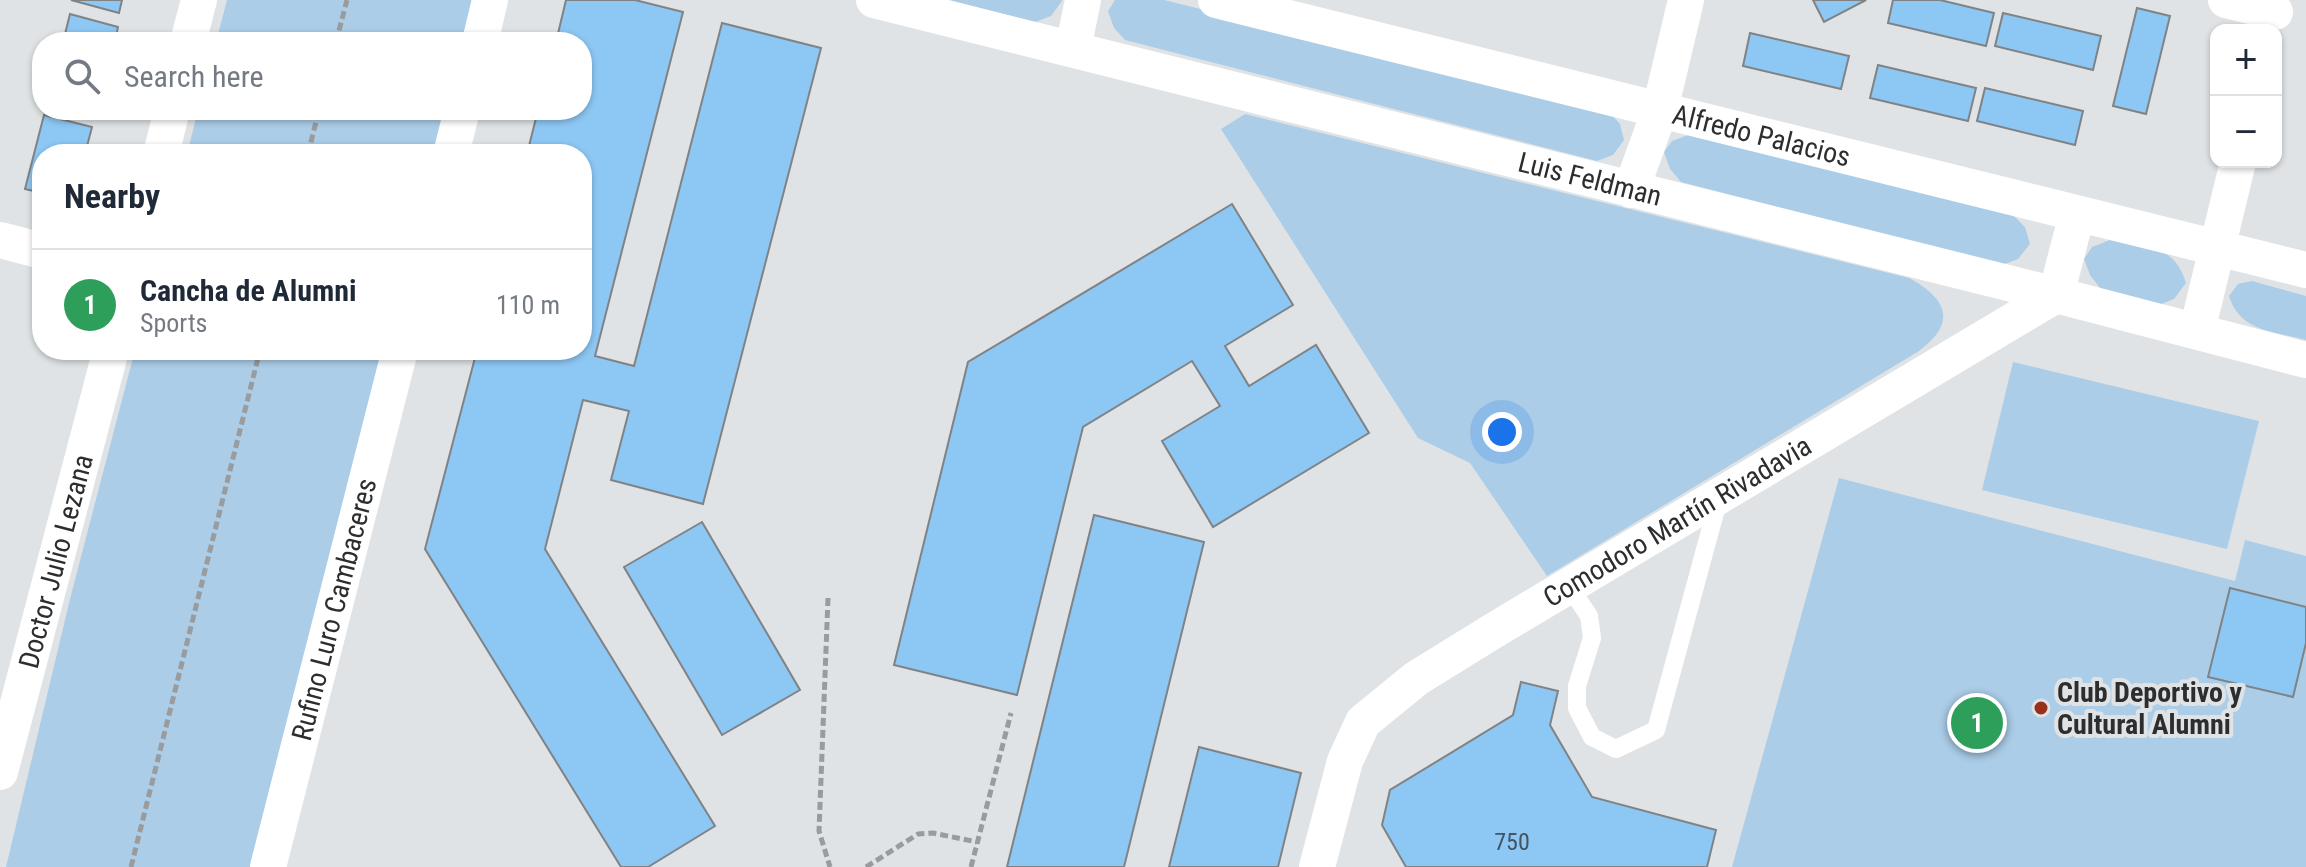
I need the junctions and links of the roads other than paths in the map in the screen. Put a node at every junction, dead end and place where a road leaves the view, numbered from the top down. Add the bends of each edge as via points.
1 (199, 0) edge
2 (490, 0) edge
3 (874, 0) edge
4 (1083, 0) edge
5 (1216, 0) edge
6 (1686, 0) edge
7 (2226, 0) edge
8 (2274, 14) edge
9 (191, 32) edge
10 (482, 32) edge
11 (1073, 49) junction
12 (1660, 110) junction
13 (170, 120) edge
14 (460, 120) edge
15 (164, 144) edge
16 (454, 144) edge
17 (2237, 168) edge
18 (1631, 190) junction
19 (2077, 214) junction
20 (0, 240) edge
21 (32, 248) edge
22 (2217, 248) junction
23 (2306, 270) edge
24 (2056, 295) junction
25 (2197, 331) junction
26 (108, 360) edge
27 (397, 360) edge
28 (2306, 360) edge
29 (1720, 496) junction
30 (1569, 586) junction
31 (0, 772) edge
32 (268, 867) edge
33 (1317, 867) edge

1 - 9 street
2 - 10 street
3 - 11 street, Luis Feldman
4 - 11 street
5 - 12 street, Alfredo Palacios
6 - 12 street
7 - 8 street
11 - 18 street, Luis Feldman
12 - 18 street
12 - 19 street, Alfredo Palacios
13 - 15 street
14 - 16 street
17 - 22 street
18 - 24 street, Luis Feldman
19 - 22 street, Alfredo Palacios
19 - 24 street
20 - 21 street
22 - 23 street, Alfredo Palacios
22 - 25 street
24 - 25 street, Luis Feldman
24 - 29 street, Comodoro Martín Rivadavia
25 - 28 street, Luis Feldman
26 - 31 street, Doctor Julio Lezana
27 - 32 street, Rufino Luro Cambaceres
29 - 30 street, Comodoro Martín Rivadavia
29 - 30 lane via 1656,730 1616,749 1592,737 1577,708 1577,686 1592,638 1589,616
30 - 33 street, Comodoro Martín Rivadavia via 1417,678 1363,722 1345,761

